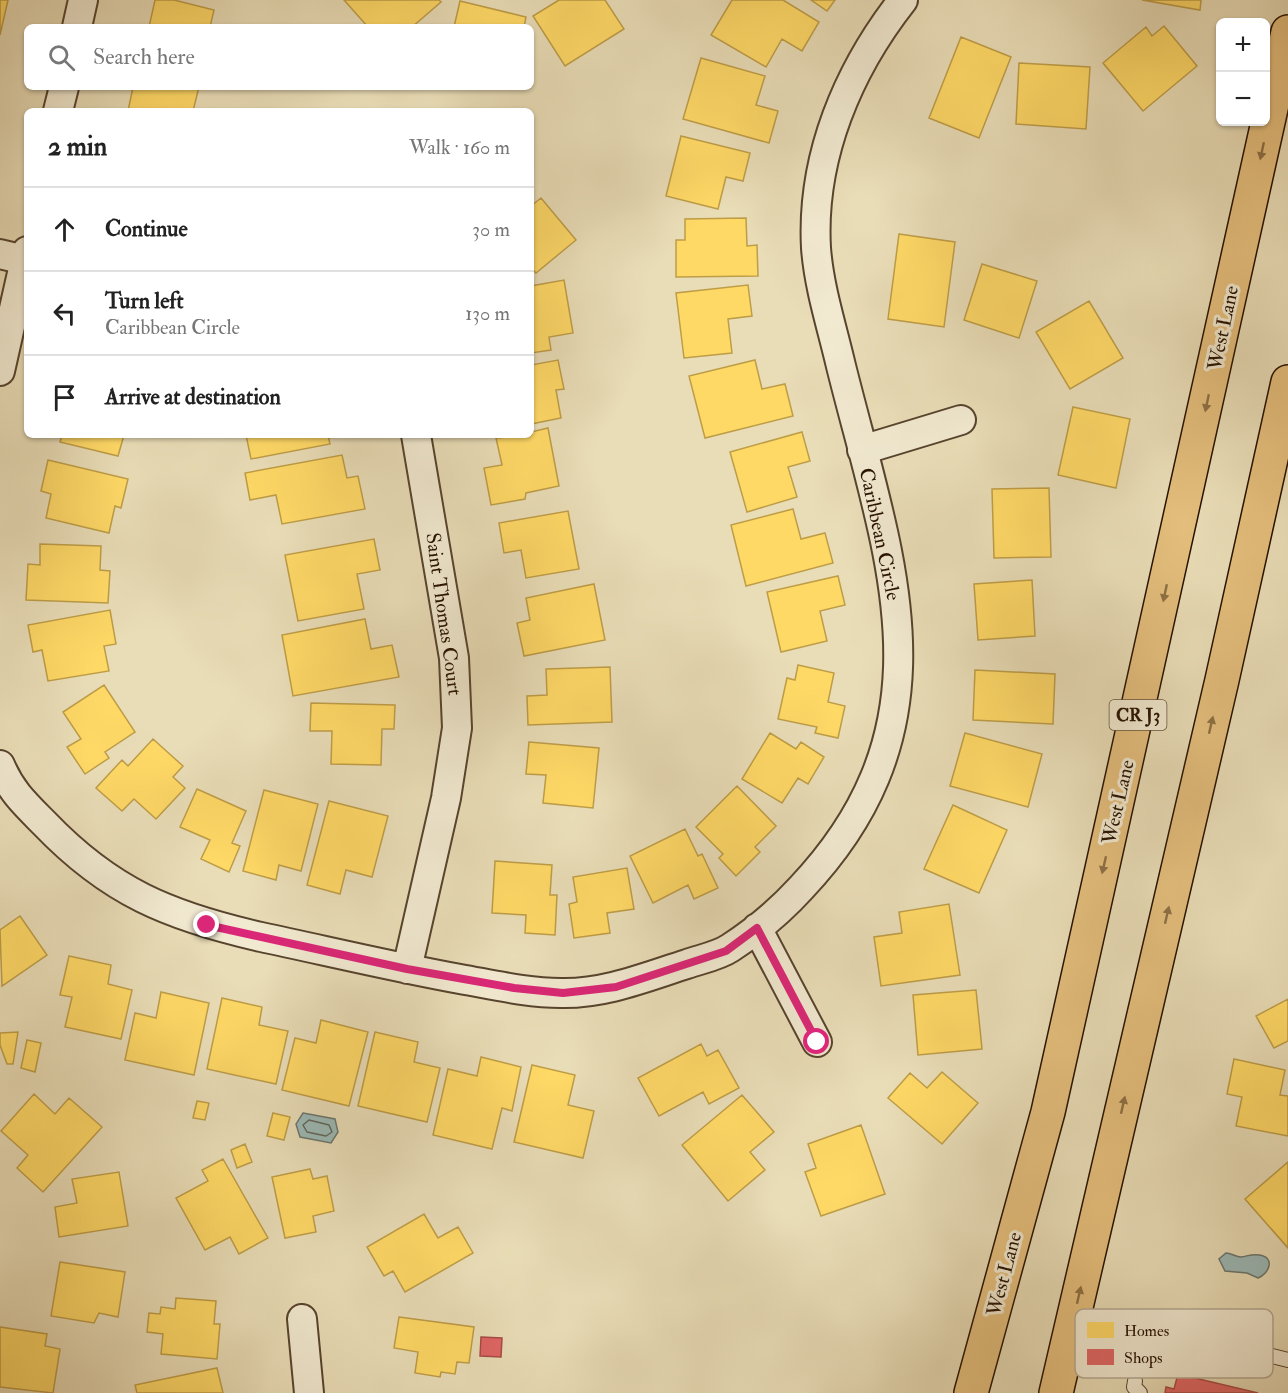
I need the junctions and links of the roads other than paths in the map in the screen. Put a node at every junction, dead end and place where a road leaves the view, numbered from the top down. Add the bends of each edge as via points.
1 (83, 0) edge
2 (903, 0) edge
3 (78, 24) edge
4 (1288, 32) edge
5 (63, 90) edge
6 (59, 108) edge
7 (17, 255) edge
8 (6, 313) edge
9 (0, 371) edge
10 (1288, 382) edge
11 (962, 420) dead end
12 (417, 438) edge
13 (862, 450) junction
14 (3, 782) edge
15 (757, 928) junction
16 (407, 969) junction
17 (817, 1042) dead end
18 (1076, 1309) edge
19 (1075, 1311) edge
20 (302, 1318) dead end
21 (1273, 1356) edge
22 (1288, 1360) edge
23 (309, 1393) edge
24 (971, 1393) edge
25 (1056, 1393) edge

1 - 3 street
2 - 13 street, Caribbean Circle via 866,52 838,109 818,195 819,274
4 -> 24 main road, West Lane / CR J3 via 1048,1112
5 - 6 street
7 - 8 street
8 - 9 street
18 -> 10 main road
11 - 13 street
12 - 16 street, Saint Thomas Court via 454,658 457,728 441,821
13 - 15 street, Caribbean Circle via 893,578 900,639 899,678 890,731 870,788 848,832 779,912
14 - 16 street, Caribbean Circle via 65,846 104,877 148,903 207,925
15 - 16 street, Caribbean Circle via 726,951 616,987 585,991 514,988
15 - 17 street
25 -> 19 main road
20 - 23 street
21 - 22 lane

